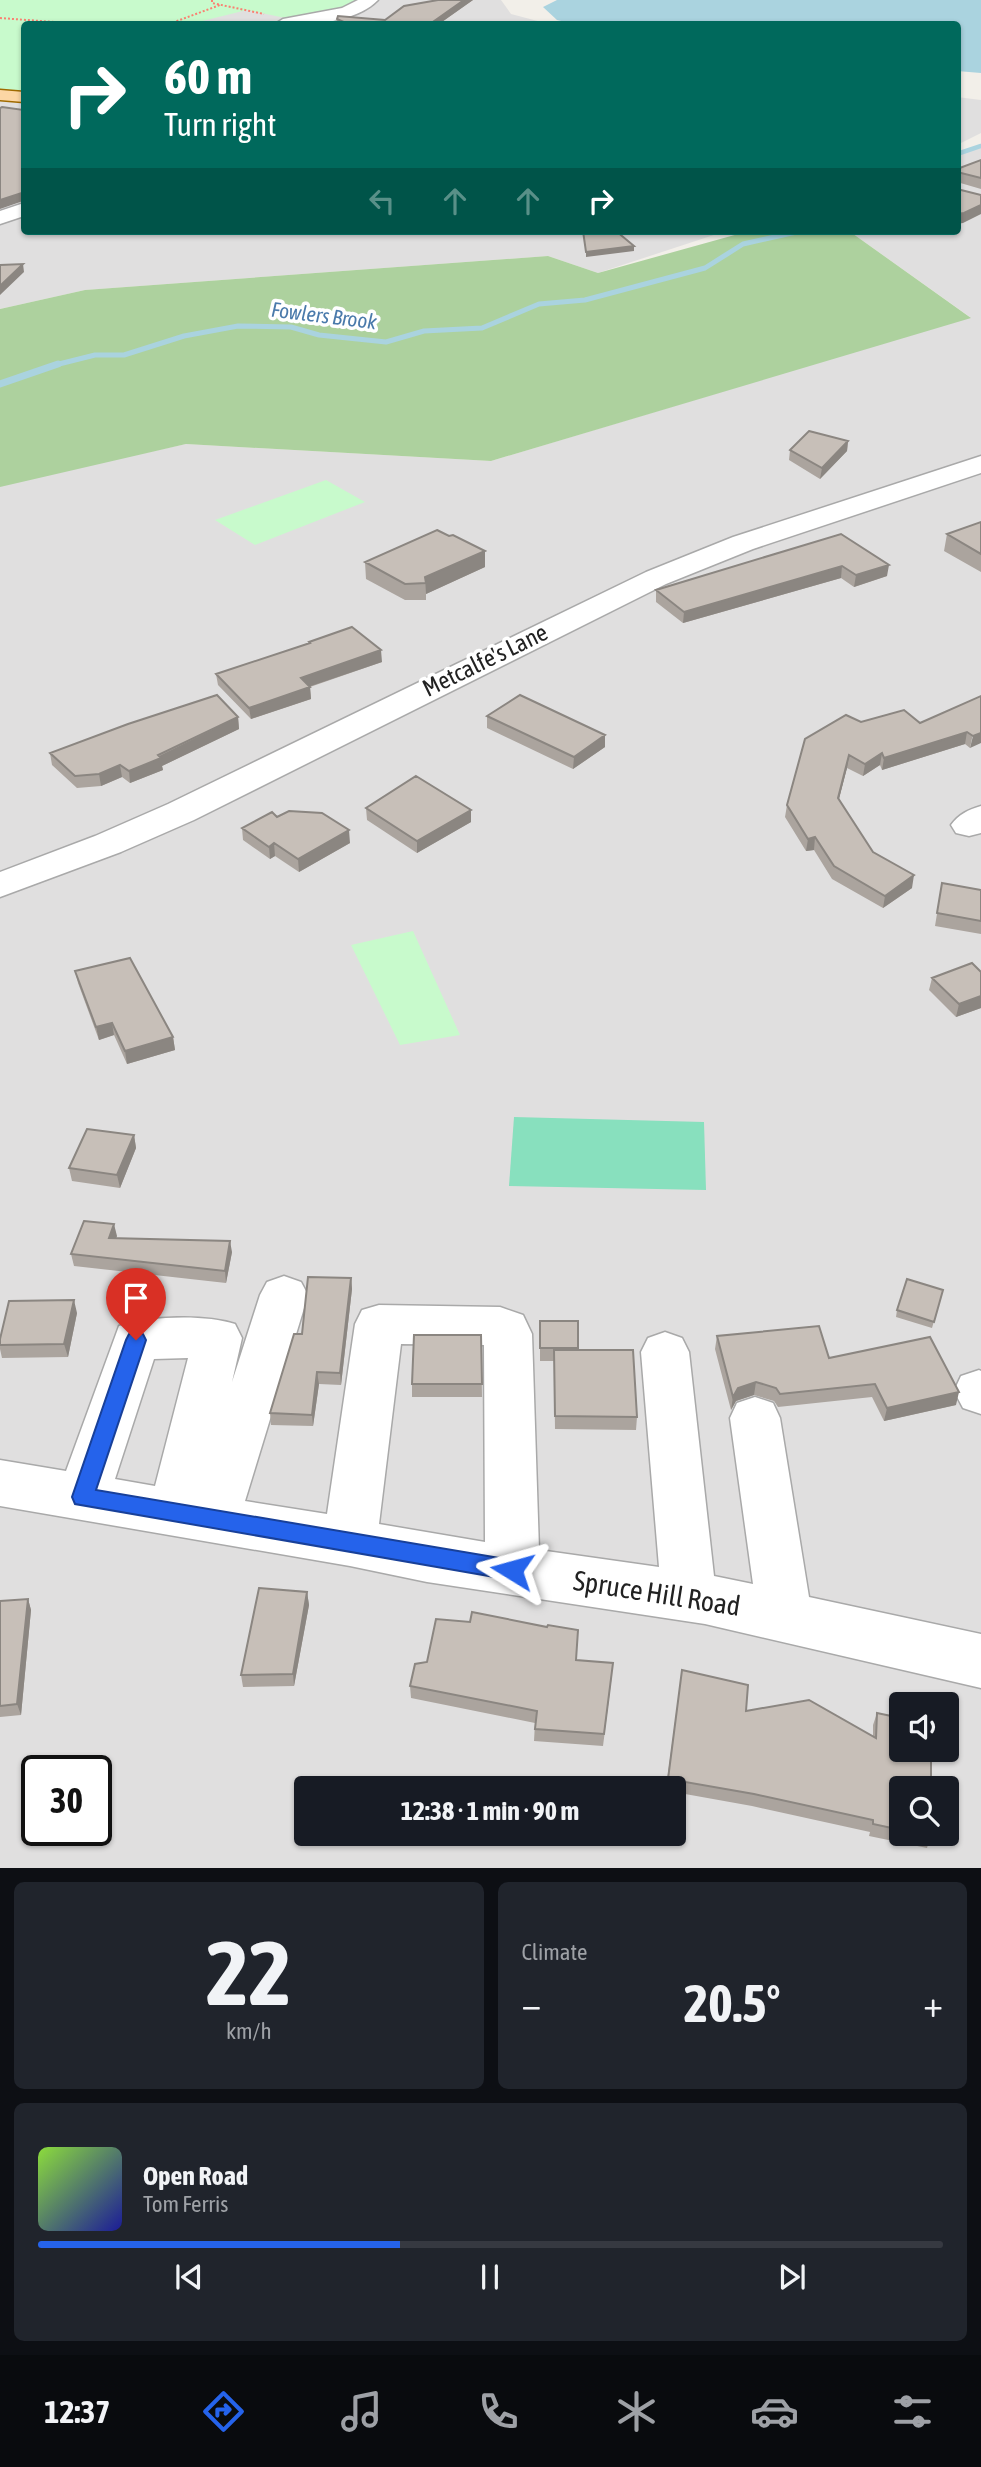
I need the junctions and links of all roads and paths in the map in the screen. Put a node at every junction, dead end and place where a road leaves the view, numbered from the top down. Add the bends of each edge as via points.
1 (212, 0) edge
2 (370, 0) edge
3 (222, 5) junction
4 (0, 18) edge
5 (40, 21) edge
6 (177, 21) edge
7 (284, 21) edge
8 (302, 21) edge
9 (0, 95) edge
10 (21, 97) edge
11 (21, 210) edge
12 (0, 218) edge
13 (981, 464) edge
14 (0, 885) edge
15 (284, 1295) dead end
16 (665, 1352) dead end
17 (755, 1418) dead end
18 (0, 1483) edge
19 (83, 1497) junction
20 (193, 1517) junction
21 (350, 1542) junction
22 (512, 1570) junction
23 (689, 1596) junction
24 (785, 1617) junction
25 (981, 1661) edge

1 - 3 path
2 - 8 street via 346,12
3 - 6 path
3 - 7 path
4 - 5 path
9 - 10 main road
11 - 12 street
13 - 14 street, Metcalfe's Lane via 743,543 656,578 181,812
15 - 20 street
16 - 23 street
17 - 24 street
18 - 19 street, Spruce Hill Road
19 - 20 street, Spruce Hill Road
19 - 20 street via 136,1340 218,1338
20 - 21 street, Spruce Hill Road
21 - 22 street, Spruce Hill Road
21 - 22 street via 379,1324 500,1326 508,1334
22 - 23 street, Spruce Hill Road
23 - 24 street, Spruce Hill Road
24 - 25 street, Spruce Hill Road

